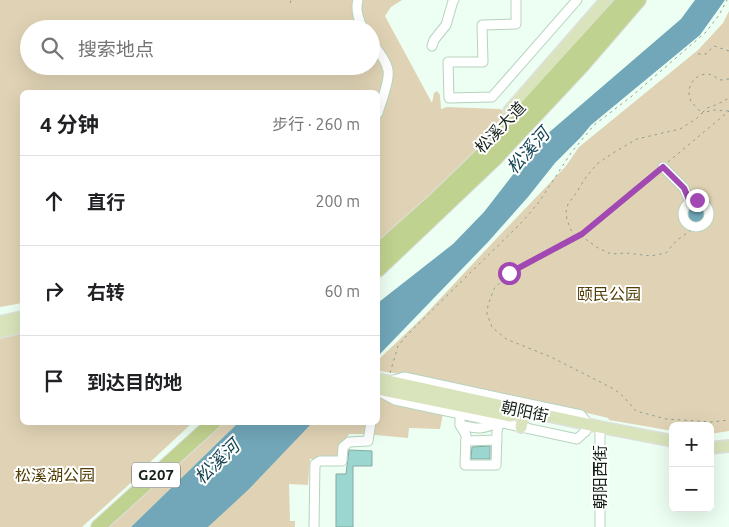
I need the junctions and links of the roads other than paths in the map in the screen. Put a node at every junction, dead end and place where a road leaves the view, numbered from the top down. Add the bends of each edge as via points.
1 (358, 0) edge
2 (454, 0) edge
3 (516, 0) edge
4 (577, 0) edge
5 (606, 0) edge
6 (624, 0) edge
7 (639, 0) edge
8 (359, 20) edge
9 (432, 46) dead end
10 (380, 56) edge
11 (380, 108) edge
12 (517, 119) junction
13 (663, 167) road end
14 (690, 202) junction
15 (380, 249) edge
16 (380, 268) edge
17 (20, 317) edge
18 (0, 322) edge
19 (20, 327) edge
20 (0, 332) edge
21 (383, 380) edge
22 (380, 390) edge
23 (461, 405) junction
24 (499, 422) junction
25 (519, 423) junction
26 (199, 425) edge
27 (211, 425) edge
28 (371, 425) edge
29 (460, 425) junction
30 (587, 428) junction
31 (600, 431) junction
32 (497, 436) junction
33 (466, 441) junction
34 (669, 441) edge
35 (729, 441) edge
36 (714, 443) edge
37 (669, 446) edge
38 (729, 446) edge
39 (714, 448) edge
40 (87, 527) edge
41 (98, 527) edge
42 (314, 527) edge
43 (600, 527) edge

1 - 8 street
2 - 9 street via 446,25
3 - 4 street via 516,24 482,25 483,62 448,62 449,98 492,97
5 - 12 main road via 509,111
6 - 12 highway, 松溪大道
7 - 16 highway, 松溪大道 via 495,159
10 - 11 street via 388,68
12 - 15 highway, 松溪大道
13 - 14 street via 684,188
14 - 14 street via 697,200 707,206 710,213 703,225 695,227 686,222 684,209
17 - 18 main road
19 - 20 main road
21 - 23 main road, 朝阳街
21 - 30 street via 404,377 582,415
22 - 23 main road, 朝阳街
23 - 24 street
23 - 25 main road, 朝阳街
23 - 29 street
23 - 30 main road, 朝阳街
24 - 25 street
24 - 29 street via 485,428
24 - 32 street
25 - 30 main road, 朝阳街
25 - 32 street
26 - 40 highway, G207
27 - 41 highway, G207
28 - 42 street via 368,441 349,442 343,447 342,461 315,464
29 - 33 street
30 - 31 main road, 朝阳街
31 - 34 main road, 朝阳街
31 - 37 main road, 朝阳街
31 - 43 street, 朝阳西街
32 - 33 street
32 - 33 street via 496,465 465,465
35 - 36 main road
38 - 39 main road

